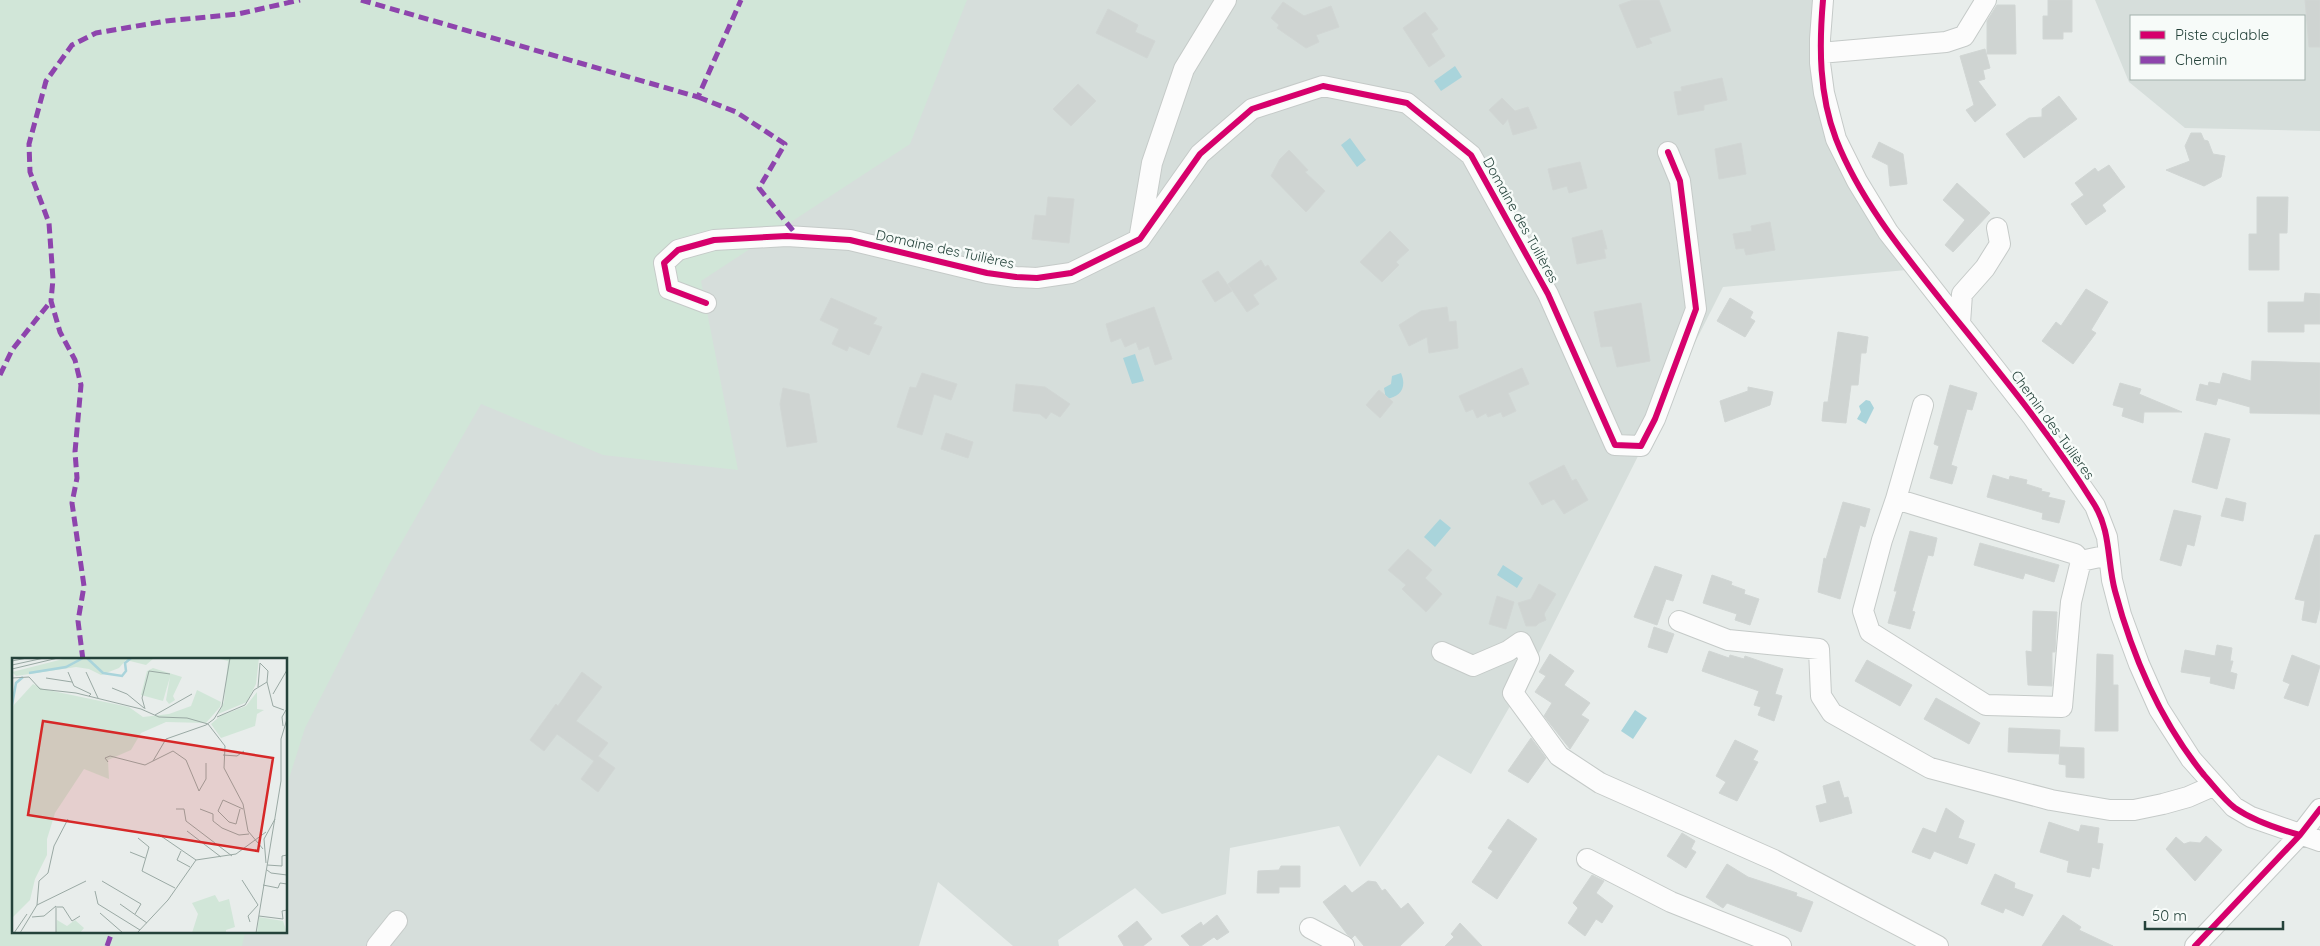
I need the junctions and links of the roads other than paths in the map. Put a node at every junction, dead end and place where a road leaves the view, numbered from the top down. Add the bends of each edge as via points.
1 (1226, 0) edge
2 (1823, 0) edge
3 (1986, 0) edge
4 (1820, 53) junction
5 (1668, 152) dead end
6 (1997, 228) dead end
7 (1140, 239) junction
8 (706, 303) dead end
9 (1960, 323) junction
10 (1923, 405) dead end
11 (1896, 499) junction
12 (2109, 555) junction
13 (2081, 561) junction
14 (1679, 621) dead end
15 (1442, 652) dead end
16 (2214, 786) junction
17 (2320, 810) edge
18 (2300, 835) junction
19 (2320, 841) edge
20 (1587, 859) dead end
21 (397, 922) dead end
22 (1310, 928) dead end
23 (377, 946) edge
24 (1344, 946) edge
25 (1781, 946) edge
26 (1938, 946) edge
27 (2195, 946) edge

1 - 7 street via 1184,69 1152,163
2 - 4 street, Chemin des Tuilières
3 - 4 street via 1964,36 1946,42
4 - 9 street, Chemin des Tuilières via 1824,93 1836,139 1857,181 1888,232
5 - 7 street, Domaine des Tuilières via 1680,181 1696,308 1655,419 1641,446 1615,446 1548,294 1471,155 1407,103 1323,86 1252,109 1200,154
6 - 9 street via 2000,244 1985,268 1962,294
7 - 8 street, Domaine des Tuilières via 1071,273 1037,278 987,273 850,240 787,236 714,240 678,250 664,263 669,289
9 - 12 street, Chemin des Tuilières via 2032,416 2095,506 2103,521
10 - 11 street
11 - 13 street via 2074,554
11 - 13 street via 1863,612 1870,632 1986,705 2062,708 2072,602
12 - 13 street
12 - 16 street, Chemin des Tuilières via 2121,615 2155,700 2174,735
14 - 16 street via 1728,640 1819,649 1821,696 1832,713 1930,768 2051,800 2110,810 2134,810 2163,804
15 - 26 street via 1473,666 1521,642 1529,659 1513,693 1559,756 1600,783 1774,860
16 - 18 street, Chemin des Tuilières via 2234,807 2251,817
17 - 18 street
18 - 19 street, Chemin des Tuilières
18 - 27 street
20 - 25 street via 1671,902
21 - 23 street
22 - 24 street

